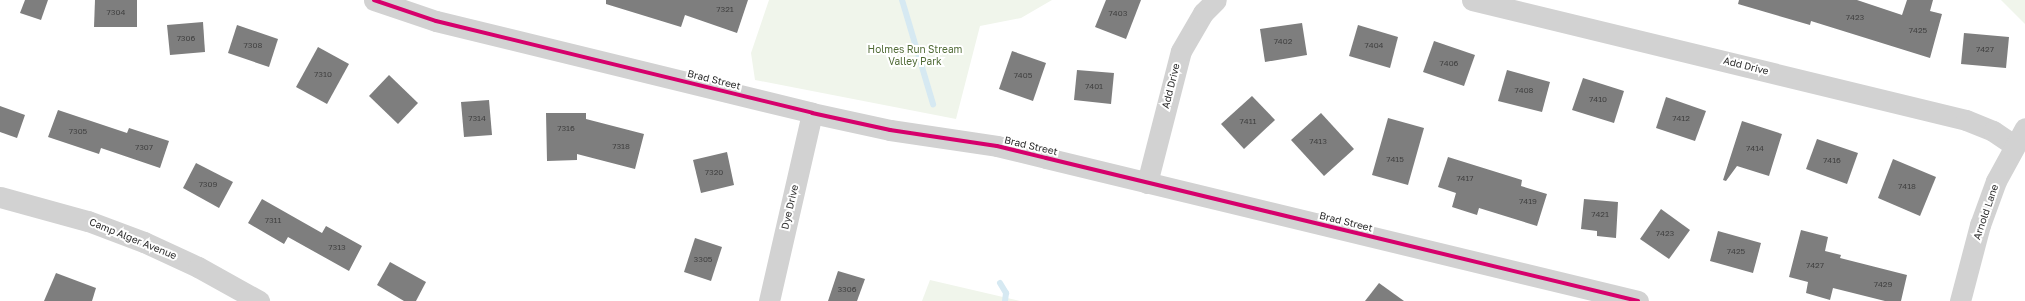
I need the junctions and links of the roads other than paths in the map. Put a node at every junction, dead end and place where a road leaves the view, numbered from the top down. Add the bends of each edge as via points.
1 (374, 0) edge
2 (1216, 0) edge
3 (1472, 0) edge
4 (812, 112) junction
5 (2020, 137) edge
6 (1147, 182) junction
7 (0, 197) edge
8 (259, 301) edge
9 (769, 301) edge
10 (1638, 301) edge
11 (1960, 301) edge

1 - 4 street, Brad Street via 436,21
2 - 6 street, Add Drive via 1203,13 1181,50
3 - 5 street, Add Drive via 1966,120 1993,131
4 - 6 street, Brad Street via 890,130 997,146
4 - 9 street, Dye Drive
5 - 11 street, Arnold Lane via 1996,181 1980,224
6 - 10 street, Brad Street
7 - 8 street, Camp Alger Avenue via 88,221 144,242 198,267

